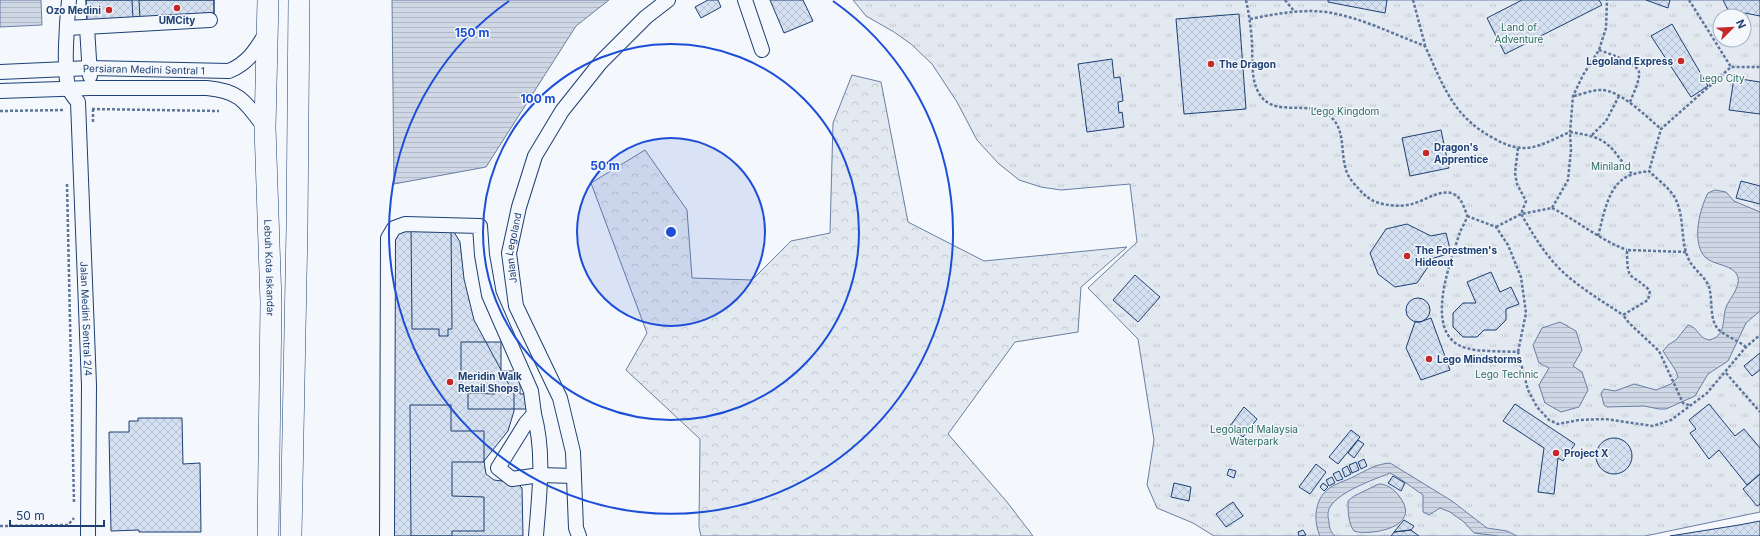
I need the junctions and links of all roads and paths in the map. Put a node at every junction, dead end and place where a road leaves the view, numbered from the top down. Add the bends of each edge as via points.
1 (69, 0) edge
2 (268, 0) edge
3 (299, 0) edge
4 (668, 0) edge
5 (745, 0) edge
6 (1246, 0) edge
7 (1285, 0) edge
8 (1414, 0) edge
9 (1607, 0) edge
10 (1689, 0) edge
11 (1294, 11) junction
12 (1250, 19) junction
13 (210, 20) dead end
14 (87, 27) junction
15 (67, 28) junction
16 (268, 29) junction
17 (1425, 46) junction
18 (762, 50) dead end
19 (1599, 50) junction
20 (1731, 67) junction
21 (1760, 67) edge
22 (67, 68) junction
23 (90, 68) junction
24 (0, 72) edge
25 (90, 88) junction
26 (69, 89) junction
27 (0, 91) edge
28 (1573, 96) junction
29 (1619, 96) junction
30 (1630, 102) junction
31 (74, 107) junction
32 (219, 110) dead end
33 (0, 111) edge
34 (65, 118) dead end
35 (265, 128) junction
36 (1661, 129) junction
37 (1570, 132) junction
38 (1592, 135) junction
39 (1518, 148) junction
40 (1649, 171) junction
41 (1632, 174) junction
42 (67, 181) dead end
43 (1552, 208) junction
44 (1521, 214) junction
45 (1467, 216) junction
46 (1496, 227) junction
47 (1598, 236) junction
48 (1627, 250) junction
49 (1686, 252) junction
50 (1623, 315) junction
51 (1760, 335) edge
52 (1746, 347) junction
53 (1518, 352) junction
54 (1726, 373) junction
55 (1688, 406) junction
56 (1760, 412) edge
57 (534, 414) junction
58 (540, 475) junction
59 (574, 476) junction
60 (74, 504) dead end
61 (74, 512) dead end
62 (0, 526) edge
63 (88, 536) edge
64 (268, 536) edge
65 (291, 536) edge
66 (387, 536) edge
67 (536, 536) edge
68 (578, 536) edge

1 - 15 street
2 - 16 highway, Lebuh Kota Iskandar
3 - 65 highway
4 - 59 street, Jalan Legoland via 646,17 601,62 562,111 535,156 519,207 509,253 516,306 560,398 573,452
5 - 18 street
6 - 12 path
7 - 11 path
8 - 17 path
9 - 19 path via 1606,28
10 - 20 path
11 - 12 path
11 - 17 path via 1326,12 1366,22
12 - 45 path via 1254,86 1260,96 1278,107 1317,110 1329,115 1338,126 1346,170 1353,183 1366,196 1394,206 1412,204 1443,192 1451,192 1461,200
13 - 14 street
14 - 15 street
14 - 23 street
15 - 22 street
16 - 23 street, Persiaran Medini Sentral 1 via 250,58 229,71
16 - 35 highway, Lebuh Kota Iskandar
17 - 39 path via 1455,107 1468,122 1504,144
19 - 28 path
19 - 30 path via 1636,66 1639,71
20 - 21 path
20 - 36 path
22 - 23 street, Persiaran Medini Sentral 1
22 - 24 street, Persiaran Medini Sentral 1
22 - 26 street
23 - 25 street
25 - 26 street, Persiaran Medini Sentral 1
25 - 31 street
25 - 35 street, Persiaran Medini Sentral 1 via 223,90 237,95
26 - 27 street, Persiaran Medini Sentral 1
26 - 31 street
28 - 29 path via 1602,89
28 - 37 path
29 - 30 path
29 - 38 path via 1606,121
30 - 36 path
31 - 32 path
31 - 33 path
31 - 34 path
31 - 63 street, Jalan Medini Sentral 2/4 via 89,385
35 - 64 highway, Lebuh Kota Iskandar via 271,302
36 - 40 path
37 - 38 path
37 - 39 path via 1533,147
37 - 43 path via 1568,180
38 - 41 path via 1615,150
39 - 44 path via 1515,173 1517,184 1526,201
40 - 41 path
40 - 49 path via 1676,200 1680,210
41 - 47 path via 1617,184 1611,192
42 - 60 path
43 - 44 path
43 - 47 path
44 - 46 path
44 - 50 path via 1550,259 1574,281
45 - 46 path
45 - 53 path via 1447,274 1441,302 1448,336 1454,343 1467,349
46 - 53 path via 1508,245 1520,277 1526,313
47 - 48 path
48 - 49 path
48 - 50 path via 1627,269 1630,277 1648,288 1650,294 1648,300
49 - 52 path via 1690,263 1708,284 1712,316 1718,329
50 - 55 path via 1659,351 1683,403
51 - 52 path
52 - 54 path
53 - 55 path via 1528,390 1537,407 1549,420 1558,424 1579,420 1605,420 1653,426 1671,420
54 - 55 path via 1707,393
54 - 56 path
57 - 58 street via 538,431
57 - 58 street via 498,468 512,479
57 - 66 street via 531,391 489,295 480,226 405,224 394,228 388,238
58 - 59 street
58 - 67 street
59 - 68 street, Jalan Legoland
61 - 62 path via 74,520 68,525

